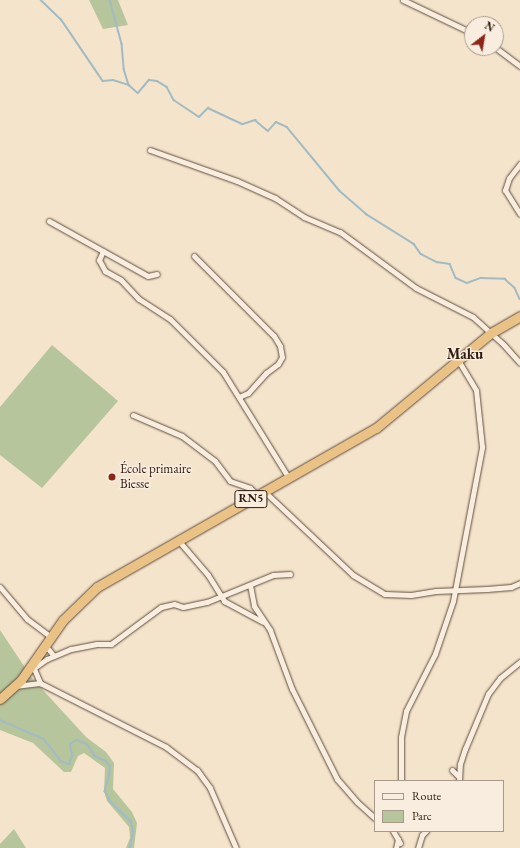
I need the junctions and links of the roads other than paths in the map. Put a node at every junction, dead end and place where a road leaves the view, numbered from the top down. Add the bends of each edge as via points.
1 (403, 0) edge
2 (464, 29) edge
3 (504, 54) edge
4 (520, 66) edge
5 (150, 150) dead end
6 (520, 164) edge
7 (520, 214) edge
8 (49, 221) dead end
9 (103, 251) junction
10 (194, 256) dead end
11 (157, 274) dead end
12 (520, 316) edge
13 (491, 333) junction
14 (459, 362) junction
15 (520, 363) edge
16 (239, 397) junction
17 (133, 415) dead end
18 (288, 477) junction
19 (262, 494) junction
20 (177, 539) junction
21 (290, 574) dead end
22 (520, 583) edge
23 (250, 585) junction
24 (0, 587) edge
25 (454, 592) junction
26 (222, 596) junction
27 (264, 622) junction
28 (48, 641) junction
29 (54, 656) junction
30 (520, 662) edge
31 (33, 666) junction
32 (40, 683) junction
33 (16, 686) junction
34 (0, 699) edge
35 (452, 770) dead end
36 (459, 779) edge
37 (401, 780) edge
38 (374, 817) edge
39 (425, 832) edge
40 (397, 835) edge
41 (236, 848) edge
42 (396, 848) edge
43 (418, 848) edge

1 - 2 street
3 - 4 street
5 - 13 street via 237,181 275,198 304,217 330,227 416,288 473,317
6 - 7 street via 509,178 505,190
8 - 9 street
9 - 11 street via 148,276
9 - 16 street via 99,260 105,271 121,280 139,299 173,322 223,372
10 - 16 street via 278,342 282,354 278,364 248,393
12 - 13 highway, RN5
13 - 14 highway, RN5
13 - 15 street
14 - 18 highway, RN5 via 376,428
14 - 25 street via 476,390 482,437
16 - 18 street
17 - 19 street via 182,436 215,461 230,481
18 - 19 highway, RN5
19 - 20 highway, RN5
19 - 25 street via 370,587 394,595
20 - 26 street
20 - 28 highway, RN5 via 88,594
21 - 23 street via 273,575
22 - 25 street via 511,587
23 - 26 street
23 - 27 street via 254,606
24 - 28 street
25 - 37 street via 438,646 406,710 401,737
26 - 27 street via 229,606
26 - 29 street via 183,607 174,604 161,607 111,644 88,645
27 - 38 street via 270,630 292,689 337,779 356,802
28 - 29 street
28 - 31 highway, RN5
29 - 31 street
30 - 36 street via 500,678 488,694 467,742
31 - 32 street
31 - 33 highway, RN5
32 - 33 street
32 - 41 street via 184,760 207,783
33 - 34 highway, RN5
35 - 36 street
39 - 43 street
40 - 42 street

